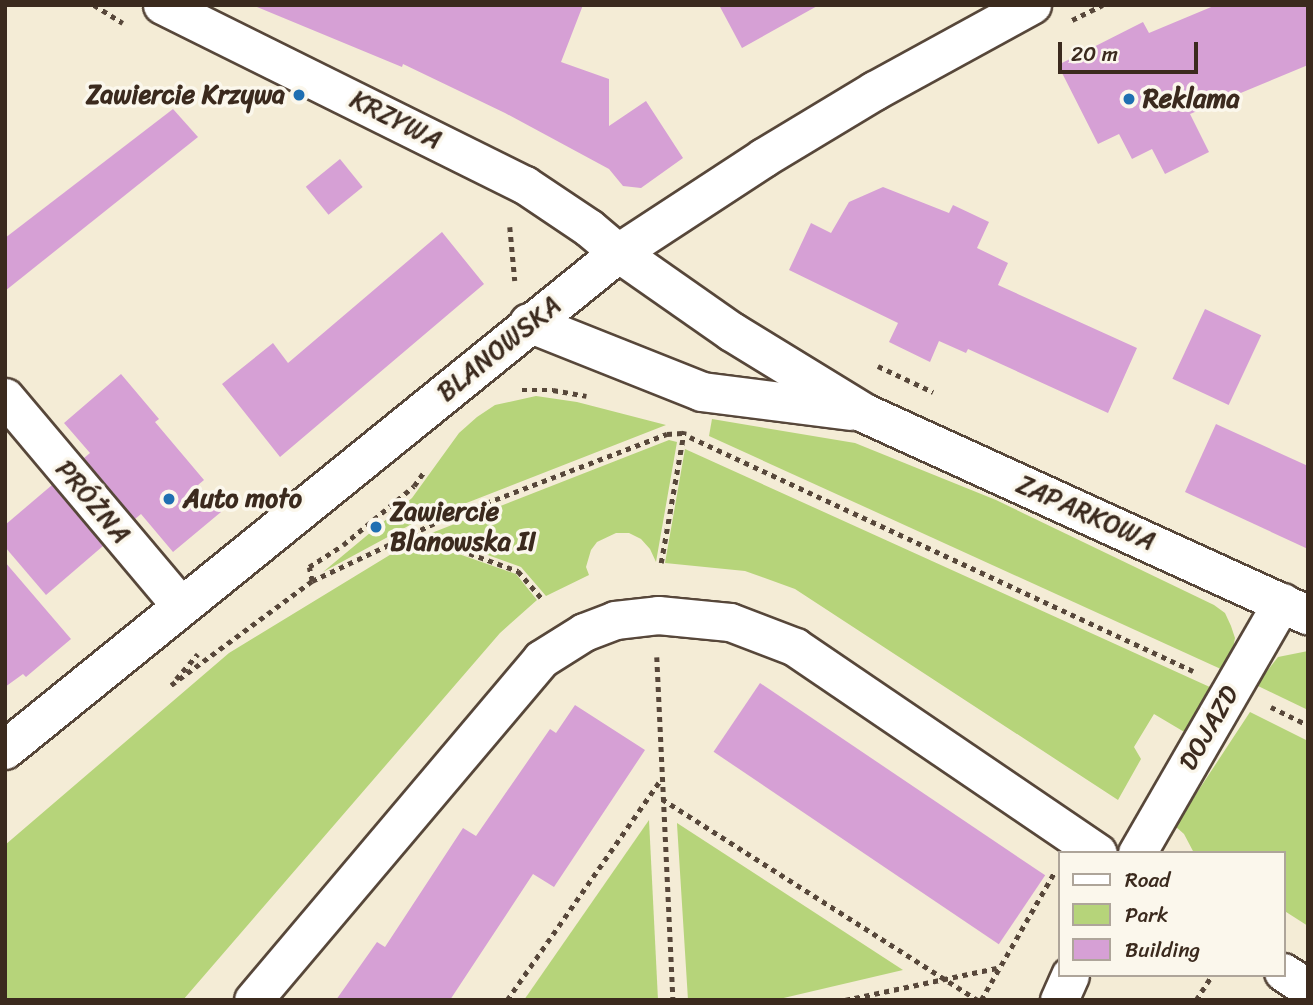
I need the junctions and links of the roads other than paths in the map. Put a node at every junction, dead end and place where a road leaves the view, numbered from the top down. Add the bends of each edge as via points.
1 (162, 5) edge
2 (1032, 5) edge
3 (619, 253) junction
4 (529, 323) junction
5 (5, 397) edge
6 (864, 413) junction
7 (181, 606) junction
8 (1295, 609) edge
9 (5, 750) edge
10 (1095, 851) edge
11 (1138, 851) edge
12 (1285, 973) edge
13 (1069, 977) edge
14 (1308, 988) edge
15 (253, 1000) edge
16 (1059, 1000) edge

1 - 3 street, KRZYWA via 525,185
2 - 3 street, BLANOWSKA via 853,105
3 - 4 street, BLANOWSKA
3 - 6 street, ZAPARKOWA via 732,332
4 - 6 street, ZAPARKOWA via 702,392
4 - 7 street, BLANOWSKA
5 - 7 street, PRÓŻNA
6 - 8 street, ZAPARKOWA
7 - 9 street, BLANOWSKA
8 - 11 street, DOJAZD via 1232,689
10 - 15 street via 795,648 730,622 658,615 615,620 584,632 541,659
12 - 14 street
13 - 16 street

